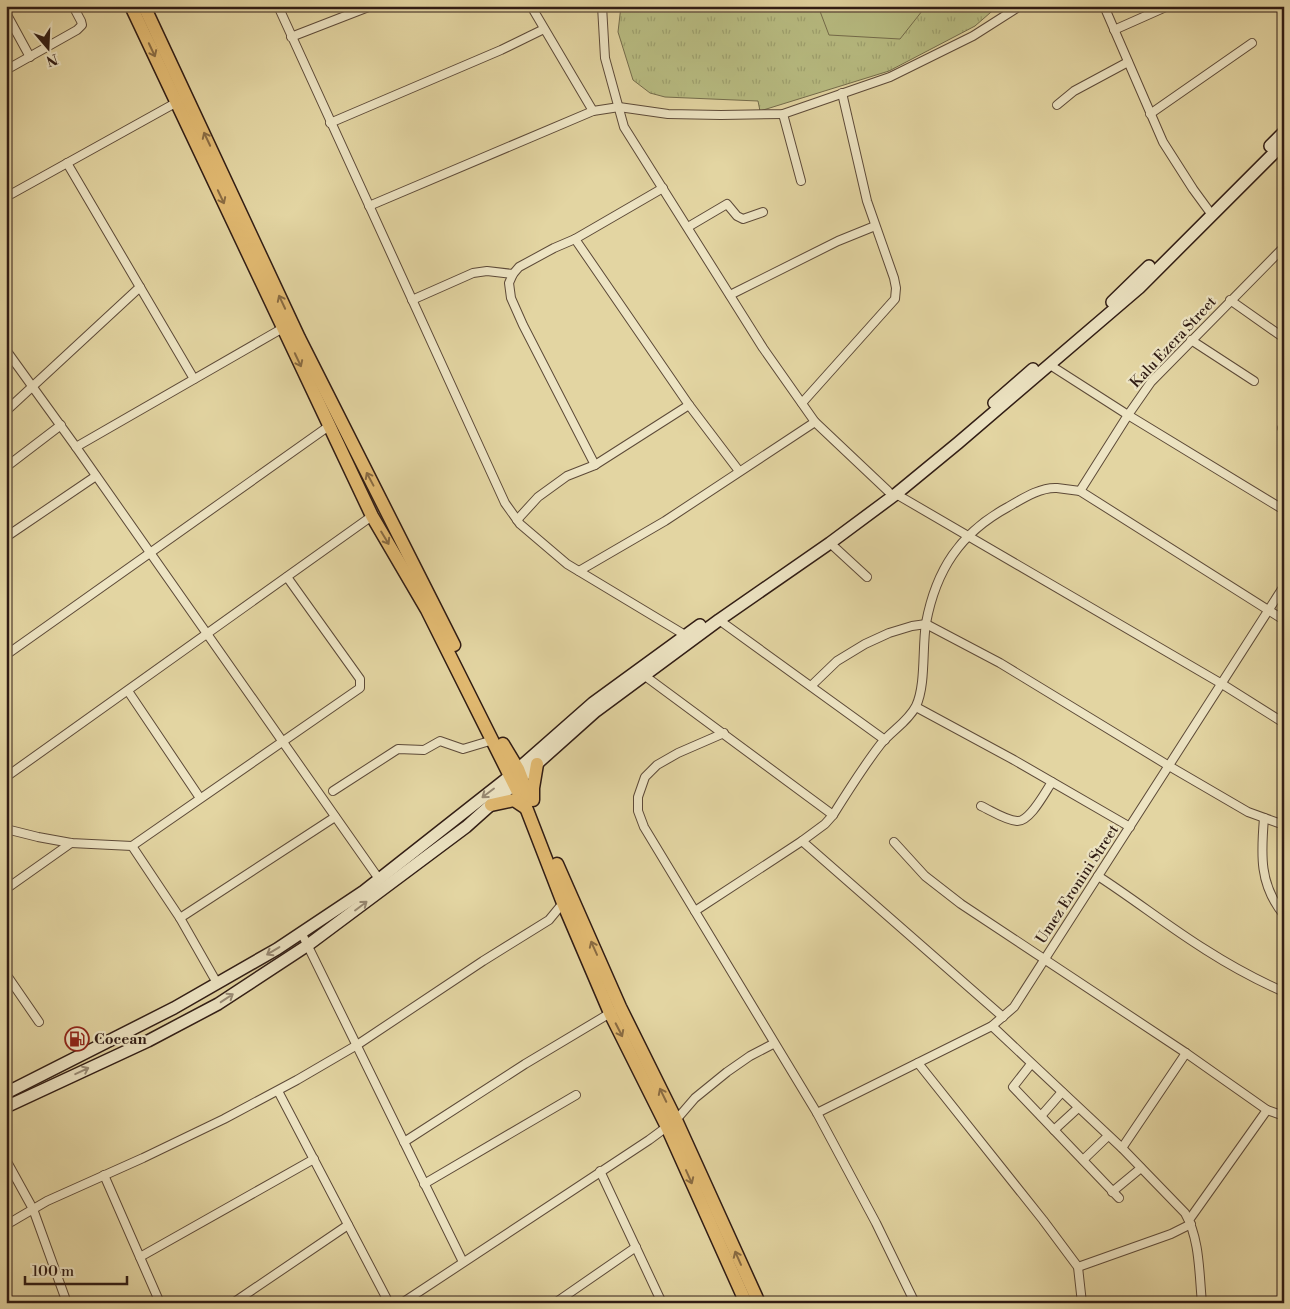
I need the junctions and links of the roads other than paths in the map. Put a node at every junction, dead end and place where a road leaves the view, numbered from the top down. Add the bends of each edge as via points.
1 (74, 6) edge
2 (131, 6) edge
3 (144, 6) edge
4 (278, 6) edge
5 (372, 6) edge
6 (531, 6) edge
7 (602, 6) edge
8 (1020, 6) edge
9 (1104, 6) edge
10 (1168, 6) edge
11 (6, 13) edge
12 (544, 29) junction
13 (1114, 30) junction
14 (291, 37) junction
15 (1252, 43) dead end
16 (30, 57) junction
17 (1128, 62) junction
18 (6, 70) edge
19 (842, 93) junction
20 (182, 100) junction
21 (1057, 105) dead end
22 (619, 108) junction
23 (593, 111) junction
24 (783, 114) junction
25 (1150, 114) junction
26 (330, 123) junction
27 (1284, 132) edge
28 (1284, 142) edge
29 (67, 163) junction
30 (801, 181) dead end
31 (663, 188) junction
32 (6, 197) edge
33 (369, 206) junction
34 (763, 212) dead end
35 (1210, 212) junction
36 (875, 226) junction
37 (688, 227) junction
38 (575, 239) junction
39 (1284, 247) edge
40 (513, 274) junction
41 (140, 287) junction
42 (730, 295) junction
43 (412, 300) junction
44 (1230, 300) junction
45 (283, 328) junction
46 (1284, 338) edge
47 (1191, 340) junction
48 (6, 350) edge
49 (1050, 365) junction
50 (194, 379) junction
51 (1254, 381) dead end
52 (33, 387) junction
53 (323, 400) junction
54 (802, 403) junction
55 (689, 405) junction
56 (6, 411) edge
57 (1128, 415) junction
58 (815, 422) junction
59 (61, 425) junction
60 (329, 426) junction
61 (76, 447) junction
62 (595, 465) junction
63 (6, 466) edge
64 (739, 471) junction
65 (96, 476) junction
66 (1080, 492) junction
67 (892, 493) junction
68 (1284, 510) edge
69 (372, 516) junction
70 (517, 520) junction
71 (967, 536) junction
72 (6, 537) edge
73 (830, 543) junction
74 (151, 554) junction
75 (579, 570) junction
76 (287, 577) junction
77 (867, 577) dead end
78 (1284, 586) edge
79 (1268, 611) junction
80 (719, 620) junction
81 (1284, 620) edge
82 (926, 624) junction
83 (207, 634) junction
84 (685, 635) junction
85 (6, 655) edge
86 (644, 676) junction
87 (1222, 684) junction
88 (811, 686) junction
89 (128, 690) junction
90 (916, 707) junction
91 (1284, 723) edge
92 (724, 733) junction
93 (493, 740) junction
94 (885, 740) junction
95 (283, 742) junction
96 (537, 764) junction
97 (1169, 766) junction
98 (6, 777) edge
99 (516, 777) junction
100 (1052, 782) junction
101 (333, 791) dead end
102 (200, 798) junction
103 (491, 805) junction
104 (981, 806) dead end
105 (530, 809) junction
106 (833, 815) junction
107 (335, 817) junction
108 (1264, 818) junction
109 (1284, 825) edge
110 (1130, 827) junction
111 (6, 829) edge
112 (802, 841) junction
113 (894, 842) dead end
114 (71, 843) junction
115 (132, 846) junction
116 (1098, 876) junction
117 (379, 879) junction
118 (6, 889) edge
119 (563, 903) junction
120 (695, 911) junction
121 (1284, 915) edge
122 (180, 918) junction
123 (301, 932) junction
124 (308, 945) junction
125 (1045, 958) junction
126 (6, 974) edge
127 (217, 983) junction
128 (1284, 992) edge
129 (615, 1010) junction
130 (1003, 1017) junction
131 (39, 1022) dead end
132 (992, 1026) junction
133 (774, 1044) junction
134 (357, 1045) junction
135 (1186, 1053) junction
136 (918, 1063) junction
137 (1031, 1064) junction
138 (58, 1067) junction
139 (64, 1079) junction
140 (278, 1091) junction
141 (1062, 1092) junction
142 (6, 1093) edge
143 (576, 1095) dead end
144 (6, 1107) edge
145 (1078, 1108) junction
146 (1267, 1110) junction
147 (817, 1113) junction
148 (1041, 1116) junction
149 (1284, 1116) edge
150 (671, 1124) junction
151 (1054, 1130) junction
152 (1108, 1136) junction
153 (404, 1142) junction
154 (1122, 1148) junction
155 (6, 1160) edge
156 (314, 1160) junction
157 (1082, 1160) junction
158 (1141, 1168) junction
159 (600, 1171) junction
160 (104, 1175) junction
161 (424, 1184) junction
162 (1112, 1192) junction
163 (1119, 1198) dead end
164 (33, 1209) junction
165 (1190, 1222) junction
166 (6, 1225) edge
167 (348, 1225) junction
168 (636, 1247) junction
169 (140, 1257) junction
170 (463, 1262) junction
171 (1078, 1267) junction
172 (67, 1303) edge
173 (160, 1303) edge
174 (233, 1303) edge
175 (389, 1303) edge
176 (402, 1303) edge
177 (555, 1303) edge
178 (662, 1303) edge
179 (746, 1303) edge
180 (758, 1303) edge
181 (915, 1303) edge
182 (1082, 1303) edge
183 (1202, 1303) edge

1 - 16 street via 82,26
2 -> 20 main road
3 - 20 main road
4 - 14 street
5 - 14 street
6 - 12 street
7 - 22 street via 605,58
8 - 19 street via 973,36 890,77
9 - 13 street
10 - 13 street
11 - 16 street
12 - 23 street
12 - 26 street
13 - 17 street
14 - 26 street
15 - 25 street
16 - 18 street
17 - 21 street via 1074,91
17 - 25 street
19 - 24 street
19 - 36 street
20 - 29 street
20 -> 45 main road
53 -> 20 main road
22 - 23 street
22 - 24 street via 668,114
22 - 31 street via 624,127
23 - 33 street
24 - 30 street
25 - 35 street via 1163,142
26 - 33 street
27 - 35 main road
28 - 35 main road
29 - 32 street
29 - 41 street
31 - 37 street
31 - 38 street
33 - 43 street
34 - 37 street via 742,219 727,204
35 - 49 main road via 1138,288
35 - 67 main road via 1094,318
36 - 42 street
36 - 54 street via 894,278 895,298
37 - 42 street
38 - 40 street via 519,267
38 - 55 street
39 - 44 street, Kalu Ezera Street
40 - 43 street via 473,273
40 - 62 street via 509,283 511,298
41 - 50 street
41 - 52 street
42 - 54 street
43 - 70 street via 505,503
44 - 46 street
44 - 47 street, Kalu Ezera Street
45 - 50 street
45 -> 53 main road
47 - 51 street
47 - 57 street, Kalu Ezera Street via 1151,382
48 - 52 street
49 - 57 street
49 - 67 main road
50 - 61 street
52 - 56 street
52 - 59 street
53 - 60 main road
99 -> 53 main road via 502,741 401,537
54 - 58 street
55 - 62 street
55 - 64 street
57 - 66 street, Kalu Ezera Street
57 - 68 street
58 - 64 street
58 - 67 street
59 - 61 street
59 - 63 street
60 - 69 main road
60 - 74 street
61 - 65 street
62 - 70 street via 567,476 538,497
64 - 75 street via 665,521
65 - 72 street
65 - 74 street
66 - 71 street via 1055,488 1029,495 993,514
66 - 79 street
67 - 71 street
67 - 73 main road
67 - 84 main road
69 - 76 street
69 -> 93 main road via 427,610
70 - 75 street via 567,564
71 - 82 street via 948,561
71 - 87 street
73 - 77 street
73 - 80 main road
74 - 83 street
74 - 85 street
75 - 84 street
76 - 83 street
76 - 95 street via 362,682 360,688
78 - 79 street, Umez Eronini Street
79 - 81 street
79 - 87 street, Umez Eronini Street
80 - 86 main road
80 - 88 street
82 - 88 street via 889,632 865,644 837,661
82 - 90 street
82 - 97 street via 1000,663
83 - 89 street
83 - 95 street
84 - 99 main road via 593,703
86 - 92 street
86 - 96 main road via 596,711
87 - 91 street
87 - 97 street, Umez Eronini Street
88 - 94 street
89 - 98 street
89 - 102 street
90 - 94 street
90 - 100 street
92 - 106 street
92 - 120 street via 657,764 645,777 638,797 638,811 644,827
93 - 99 main road
93 - 101 street via 463,749 440,741 420,750 398,749
94 - 106 street
95 - 102 street
95 - 107 street
96 - 99 main road
96 - 105 main road
97 - 108 street
97 - 110 street, Umez Eronini Street
99 - 103 main road
99 - 105 main road
99 -> 117 main road
100 - 104 street via 1025,820 1008,819
100 - 110 street
102 - 115 street
103 - 105 main road via 514,800
124 -> 103 main road
105 - 119 main road
129 -> 105 main road
106 - 112 street
107 - 117 street
107 - 122 street
108 - 109 street
108 - 121 street via 1264,879
110 - 116 street, Umez Eronini Street
111 - 114 street
112 - 120 street
112 - 130 street
113 - 125 street via 925,876 961,904
114 - 115 street
114 - 118 street
115 - 122 street
116 - 125 street, Umez Eronini Street
116 - 128 street via 1205,950
117 - 123 main road
119 - 129 main road
119 - 134 street via 549,920
120 - 133 street
122 - 127 street
123 - 124 street
123 -> 127 main road
124 - 134 street
139 -> 124 main road via 218,1004
125 - 130 street, Umez Eronini Street via 1014,1007
125 - 135 street
126 - 131 street
127 - 138 main road
129 - 150 main road
129 - 153 street
130 - 132 street, Umez Eronini Street
132 - 136 street, Umez Eronini Street
132 - 137 street
133 - 147 street
133 - 150 street via 727,1072 695,1098
134 - 140 street
134 - 153 street
135 - 146 street
135 - 154 street
136 - 147 street, Umez Eronini Street
136 - 171 street
137 - 141 street
137 - 148 street via 1013,1087
138 - 139 main road
138 - 142 main road
139 - 144 main road
140 - 156 street
140 - 160 street
141 - 145 street
141 - 148 street
143 - 161 street
145 - 151 street
145 - 152 street
146 - 149 street
146 - 165 street
147 - 181 street
148 - 151 street
150 - 159 street
150 -> 179 main road
180 -> 150 main road
151 - 157 street
152 - 154 street
152 - 157 street
153 - 161 street
154 - 158 street
155 - 164 street
156 - 167 street
156 - 169 street
157 - 162 street
158 - 162 street
158 - 165 street
159 - 168 street
159 - 170 street
160 - 164 street
160 - 169 street
161 - 170 street
162 - 163 street
164 - 166 street
164 - 172 street
165 - 171 street via 1171,1234
165 - 183 street
167 - 174 street
167 - 175 street
168 - 177 street
168 - 178 street
169 - 173 street
170 - 176 street
171 - 182 street

